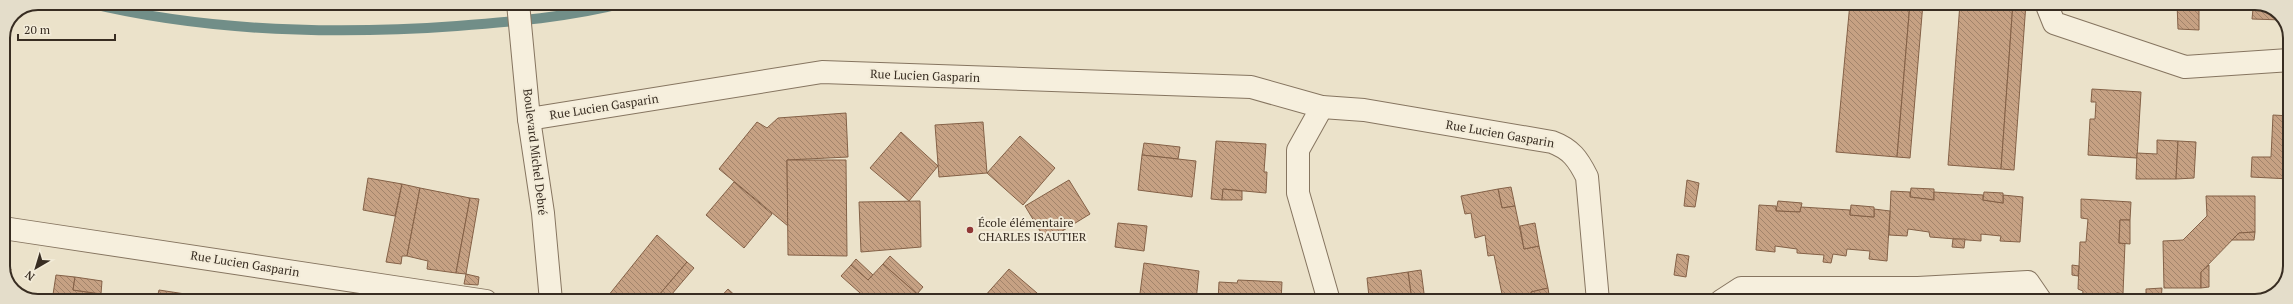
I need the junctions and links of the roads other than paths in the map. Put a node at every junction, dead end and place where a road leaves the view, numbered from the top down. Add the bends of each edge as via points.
1 (519, 10) edge
2 (2049, 10) edge
3 (2283, 60) edge
4 (1322, 107) junction
5 (529, 119) junction
6 (10, 229) edge
7 (440, 294) edge
8 (550, 294) edge
9 (1327, 294) edge
10 (1597, 294) edge
11 (1732, 294) edge
12 (2036, 294) edge

1 - 5 street, Boulevard Michel Debré
2 - 3 street via 2054,23 2185,67
4 - 5 street, Rue Lucien Gasparin via 1251,87 822,72
4 - 9 street via 1298,150 1298,193
4 - 10 street, Rue Lucien Gasparin via 1364,110 1552,142 1565,147 1578,159 1587,177
5 - 8 street, Boulevard Michel Debré via 543,212
6 - 7 street, Rue Lucien Gasparin
11 - 12 street via 1741,288 1918,288 2028,282

